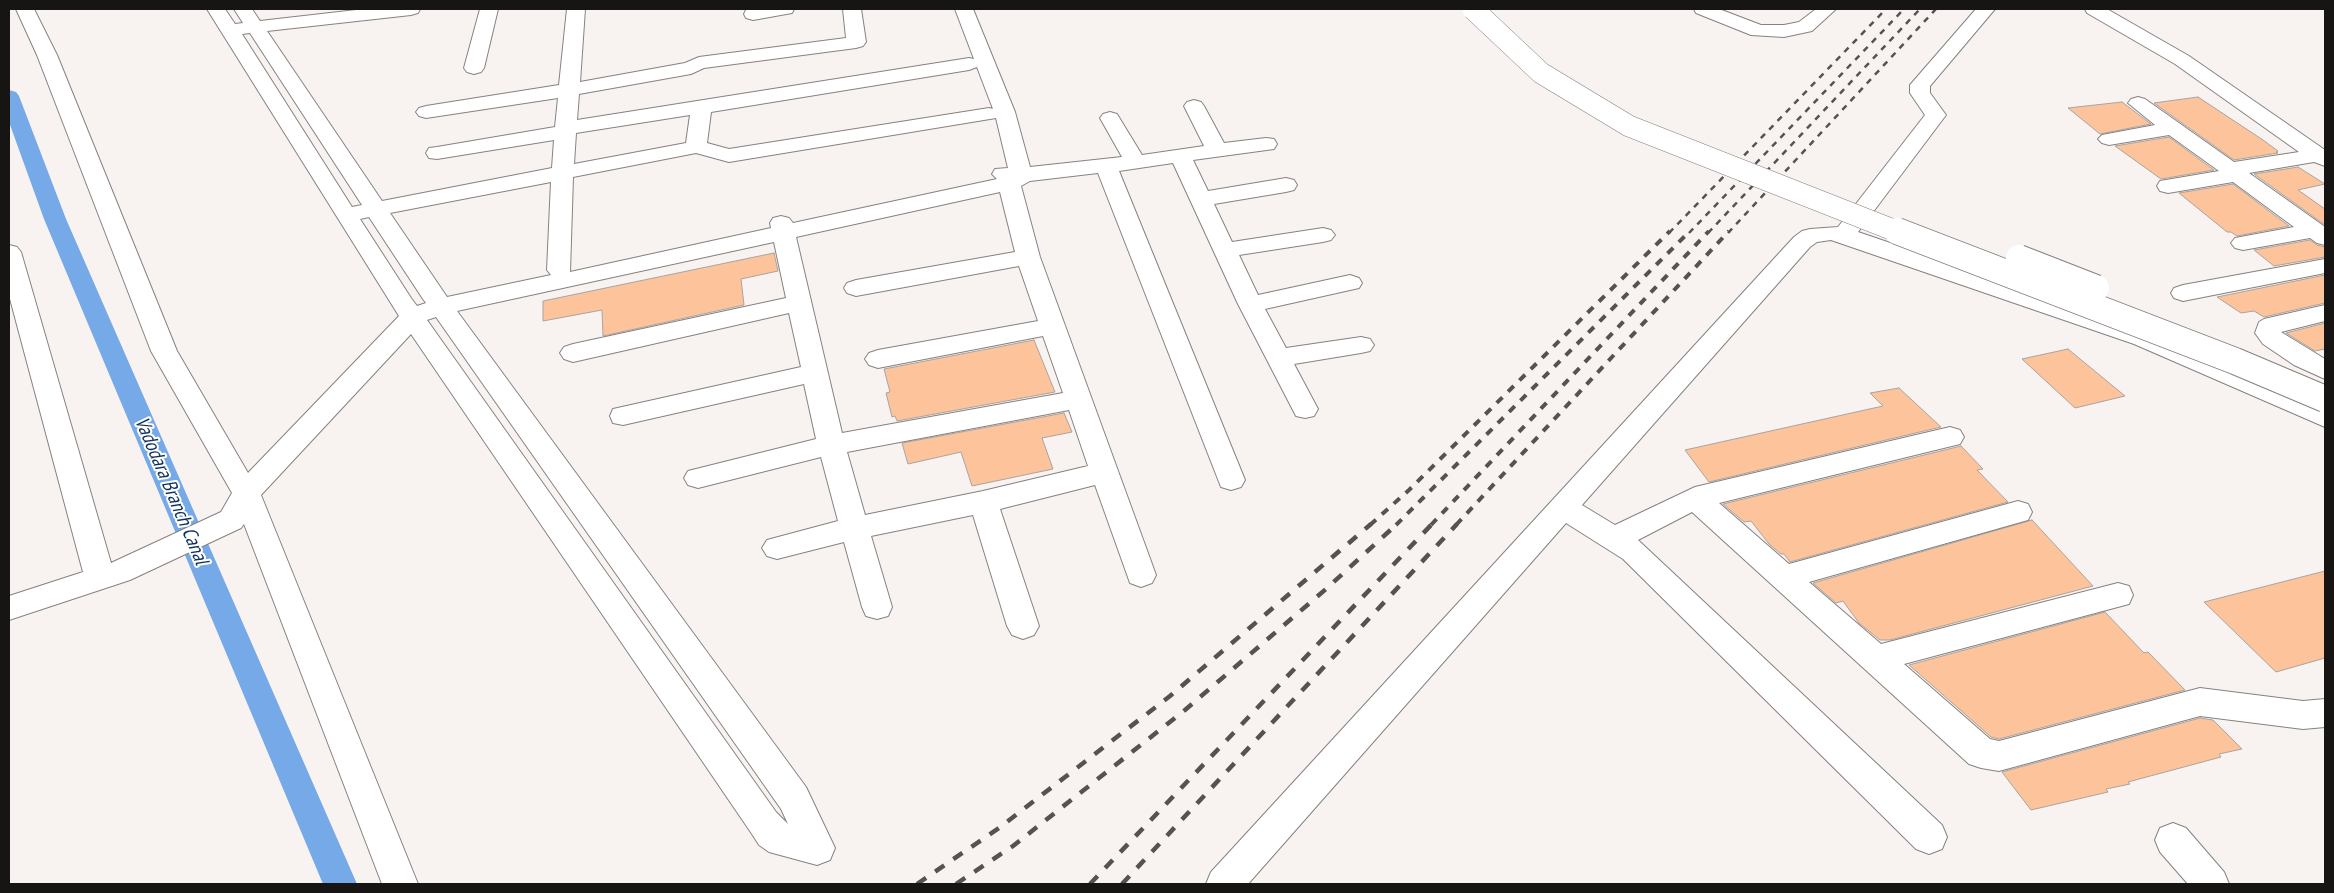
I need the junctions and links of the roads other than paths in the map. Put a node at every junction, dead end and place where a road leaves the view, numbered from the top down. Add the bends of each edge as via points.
1 (25, 9) edge
2 (367, 9) edge
3 (412, 9) edge
4 (489, 9) edge
5 (576, 9) edge
6 (786, 9) edge
7 (852, 9) edge
8 (947, 9) edge
9 (964, 9) edge
10 (1473, 9) edge
11 (1495, 9) edge
12 (1703, 9) edge
13 (1827, 9) edge
14 (1986, 9) edge
15 (2094, 9) edge
16 (753, 14) dead end
17 (250, 20) edge
18 (225, 22) edge
19 (969, 64) junction
20 (474, 68) dead end
21 (569, 90) junction
22 (2138, 103) dead end
23 (1194, 106) dead end
24 (701, 107) junction
25 (426, 112) dead end
26 (988, 114) junction
27 (1110, 118) dead end
28 (2173, 128) junction
29 (565, 130) junction
30 (2109, 139) dead end
31 (1266, 144) dead end
32 (696, 147) junction
33 (1217, 151) junction
34 (437, 153) dead end
35 (1180, 156) junction
36 (2321, 158) edge
37 (1135, 162) junction
38 (1106, 166) junction
39 (2233, 172) junction
40 (562, 173) junction
41 (1009, 177) junction
42 (1286, 185) dead end
43 (2168, 186) dead end
44 (1200, 199) junction
45 (375, 207) junction
46 (346, 215) junction
47 (782, 228) junction
48 (2320, 234) edge
49 (1323, 235) dead end
50 (1844, 235) junction
51 (2243, 243) dead end
52 (1224, 250) junction
53 (9, 252) edge
54 (1028, 257) junction
55 (2325, 266) edge
56 (559, 270) junction
57 (1350, 283) dead end
58 (856, 288) dead end
59 (2183, 293) dead end
60 (437, 300) junction
61 (800, 304) junction
62 (1250, 304) junction
63 (407, 310) junction
64 (2325, 313) edge
65 (1053, 326) junction
66 (1361, 345) dead end
67 (573, 353) dead end
68 (1278, 358) junction
69 (878, 360) dead end
70 (2325, 370) edge
71 (815, 373) junction
72 (2325, 381) edge
73 (1079, 399) junction
74 (2325, 399) edge
75 (1305, 409) dead end
76 (623, 416) dead end
77 (2325, 418) edge
78 (1950, 437) dead end
79 (831, 445) junction
80 (1104, 472) junction
81 (698, 478) dead end
82 (1231, 480) dead end
83 (246, 493) junction
84 (1695, 498) junction
85 (984, 502) junction
86 (1563, 507) junction
87 (2018, 512) dead end
88 (855, 528) junction
89 (1614, 539) junction
90 (777, 548) dead end
91 (110, 575) junction
92 (1141, 575) dead end
93 (1782, 576) junction
94 (2118, 595) dead end
95 (878, 607) dead end
96 (9, 608) edge
97 (1023, 626) dead end
98 (1874, 659) junction
99 (2325, 713) edge
100 (1929, 837) dead end
101 (2173, 840) dead end
102 (400, 884) edge
103 (1224, 884) edge
104 (2210, 884) edge

1 - 83 street via 47,56 164,351
2 - 17 street
3 - 17 street
4 - 20 street
5 - 21 street
6 - 16 street
7 - 21 street via 856,42 699,63 692,68
8 - 19 street
9 - 41 street via 1005,112
10 - 74 street, bridge via 1541,73 1629,126 2235,361
11 - 72 street, bridge via 1574,78 1630,109 1698,140 2058,272
12 - 13 street via 1758,31 1784,32 1806,27
14 - 50 street via 1920,84 1920,93 1936,114
15 - 36 street via 2182,60
17 - 18 street
17 - 45 street
18 - 46 street
19 - 24 street
19 - 26 street
21 - 25 street
21 - 29 street
22 - 28 street
23 - 33 street
24 - 29 street
24 - 32 street
26 - 32 street via 729,156
26 - 41 street via 1002,166
27 - 37 street
28 - 30 street
28 - 39 street
29 - 34 street
29 - 40 street
31 - 33 street
32 - 40 street
33 - 35 street
35 - 37 street
35 - 44 street
36 - 39 street
37 - 38 street
38 - 41 street
38 - 82 street
39 - 43 street
39 - 48 street
40 - 45 street
40 - 56 street
41 - 47 street
41 - 54 street
42 - 44 street
44 - 52 street
45 - 46 street
45 - 60 street
46 - 63 street
47 - 56 street
47 - 60 street
47 - 61 street
48 - 51 street
49 - 52 street
50 - 77 street via 2143,338
50 - 86 street via 1819,233 1802,242
52 - 62 street
53 - 91 street
54 - 58 street
54 - 65 street
55 - 59 street
56 - 60 street
57 - 62 street
60 - 63 street
60 - 63 street via 794,798 817,848 782,840 764,823
61 - 67 street
61 - 71 street
62 - 68 street
63 - 83 street
64 - 70 street via 2273,325 2268,332 2303,359
65 - 69 street
65 - 73 street
66 - 68 street
68 - 75 street
71 - 76 street
71 - 79 street
73 - 79 street
73 - 80 street
78 - 84 street
79 - 81 street
79 - 88 street
80 - 85 street
80 - 92 street
83 - 91 street via 232,520
83 - 102 street
84 - 89 street
84 - 93 street
85 - 88 street
85 - 97 street
86 - 89 street
86 - 103 street
87 - 93 street
88 - 90 street
88 - 95 street
89 - 100 street via 1633,551
91 - 96 street
93 - 98 street
94 - 98 street
98 - 99 street via 1972,747 1990,756 2200,702 2303,715
101 - 104 street

